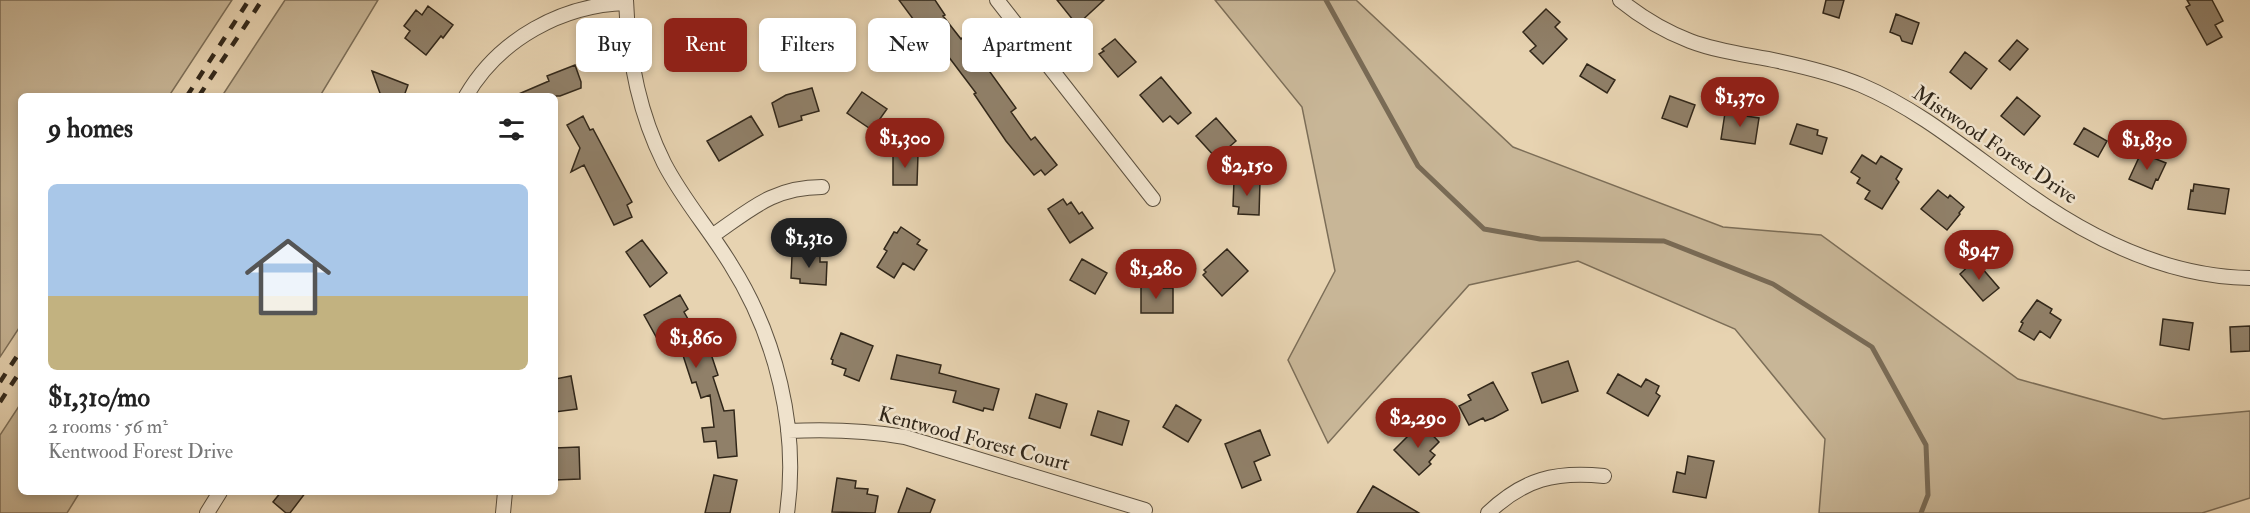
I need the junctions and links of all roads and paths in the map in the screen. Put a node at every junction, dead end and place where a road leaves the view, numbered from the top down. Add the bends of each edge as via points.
1 (997, 0) edge
2 (1620, 0) edge
3 (626, 1) edge
4 (468, 93) edge
5 (822, 187) dead end
6 (1153, 199) dead end
7 (712, 236) junction
8 (2250, 278) edge
9 (788, 431) junction
10 (1604, 476) dead end
11 (217, 495) edge
12 (505, 495) edge
13 (1145, 510) dead end
14 (207, 513) edge
15 (503, 513) edge
16 (787, 513) edge
17 (1488, 513) edge

1 - 6 street
2 - 8 street, Mistwood Forest Drive via 1666,31 1690,41 1826,73 1901,105 2023,191 2115,244 2192,273
3 - 4 street via 579,9 532,30 487,67
3 - 7 street via 636,83 648,124 682,196
5 - 7 street via 784,191
7 - 9 street via 732,265 762,326 776,369
9 - 13 street, Kentwood Forest Court via 834,428 905,437
9 - 16 street via 791,460
10 - 17 street via 1557,475 1539,479
11 - 14 street
12 - 15 street

